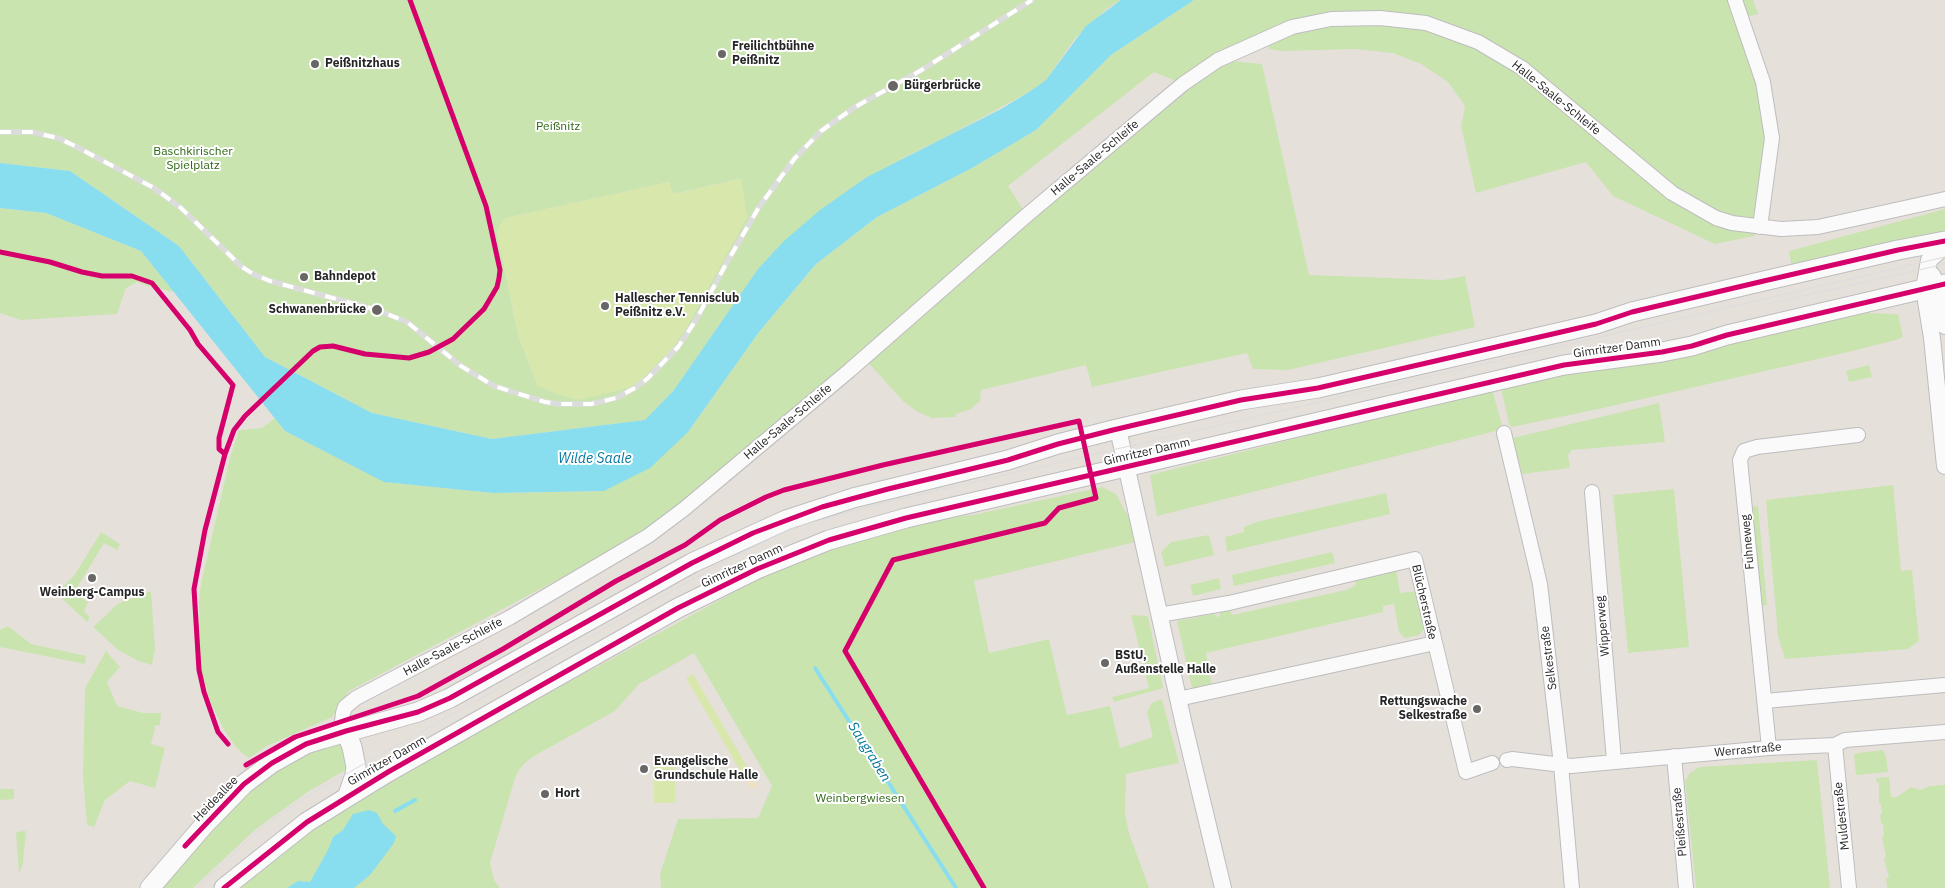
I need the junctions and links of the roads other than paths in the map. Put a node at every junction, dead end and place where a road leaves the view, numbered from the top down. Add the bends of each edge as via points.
1 (1734, 0) edge
2 (1945, 198) edge
3 (1760, 227) junction
4 (1945, 241) edge
5 (1945, 246) edge
6 (1904, 249) junction
7 (1928, 268) junction
8 (1936, 286) edge
9 (1945, 326) edge
10 (1118, 429) junction
11 (1504, 432) dead end
12 (1858, 436) dead end
13 (1945, 466) edge
14 (1126, 468) junction
15 (1592, 492) dead end
16 (1159, 615) junction
17 (1436, 644) junction
18 (1945, 685) edge
19 (1178, 699) junction
20 (1765, 701) junction
21 (346, 731) junction
22 (1945, 732) edge
23 (1835, 744) junction
24 (1768, 748) junction
25 (1674, 756) junction
26 (1507, 760) dead end
27 (1614, 761) junction
28 (1492, 764) dead end
29 (1556, 764) junction
30 (348, 795) junction
31 (150, 888) edge
32 (224, 888) edge
33 (1223, 888) edge
34 (1572, 888) edge
35 (1686, 888) edge
36 (1849, 888) edge

1 - 3 street via 1763,82 1772,138
2 - 3 street, Halle-Saale-Schleife via 1818,227
3 - 21 street, Halle-Saale-Schleife via 1716,218 1672,193 1522,68 1478,42 1426,23 1380,18 1331,20 1292,27 1218,60 1184,84 1027,215 850,370 648,536 509,618 356,698 342,713
4 - 6 main road, Gimritzer Damm
5 - 7 street via 1930,260
6 - 7 street via 1916,254
6 - 10 main road, Gimritzer Damm via 1431,362 1299,392 1241,400
7 - 8 street
8 - 9 street
8 - 13 street via 1932,338
8 - 14 main road, Gimritzer Damm via 1692,346 1564,365
10 - 14 street
10 - 21 main road, Gimritzer Damm via 853,498 786,520 692,563 450,698 418,712
11 - 29 street, Selkestraße via 1540,584
12 - 20 street, Fuhneweg via 1757,447 1744,451 1740,460
14 - 16 street
14 - 30 main road, Gimritzer Damm via 879,525 778,560 678,608
15 - 27 street, Wipperweg
16 - 17 street, Blücherstraße via 1229,603 1415,559
16 - 19 street
17 - 19 street, Blücherstraße
17 - 28 street via 1466,772
18 - 20 street
19 - 33 street
20 - 24 street, Fuhneweg
21 - 30 main road via 356,767
21 - 31 main road, Heideallee via 306,744 254,775 204,824
22 - 23 street, Werrastraße via 1845,740
23 - 24 street, Werrastraße
23 - 36 street, Muldestraße
24 - 25 street, Werrastraße
25 - 27 street, Werrastraße
25 - 35 street, Pleißestraße
26 - 29 street
27 - 29 street, Werrastraße via 1571,766
29 - 34 street, Selkestraße
30 - 32 main road via 298,829

